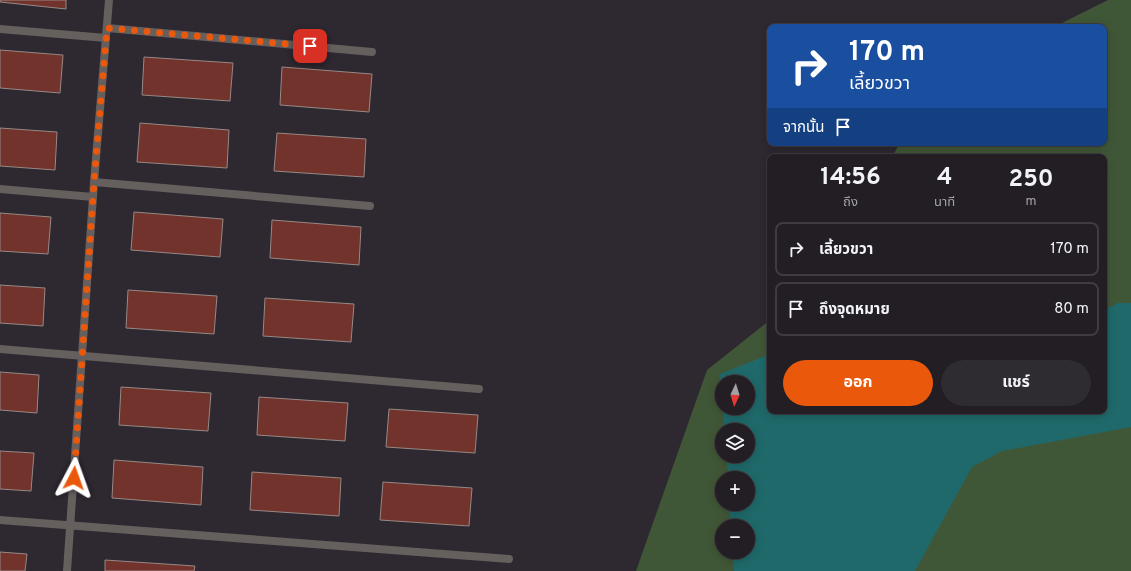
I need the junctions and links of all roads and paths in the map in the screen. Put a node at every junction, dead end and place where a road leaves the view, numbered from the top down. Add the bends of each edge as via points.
1 (109, 0) edge
2 (107, 28) junction
3 (0, 29) edge
4 (106, 38) junction
5 (372, 52) dead end
6 (94, 182) junction
7 (0, 189) edge
8 (93, 197) junction
9 (370, 206) dead end
10 (0, 349) edge
11 (82, 355) junction
12 (479, 390) dead end
13 (0, 520) edge
14 (71, 525) junction
15 (509, 559) dead end
16 (67, 571) edge

1 - 2 lane
2 - 4 lane
2 - 5 lane
3 - 4 lane
4 - 6 lane
6 - 8 lane
6 - 9 lane
7 - 8 lane
8 - 11 lane
10 - 11 lane
11 - 12 lane
11 - 14 lane
13 - 14 lane
14 - 15 lane
14 - 16 lane

